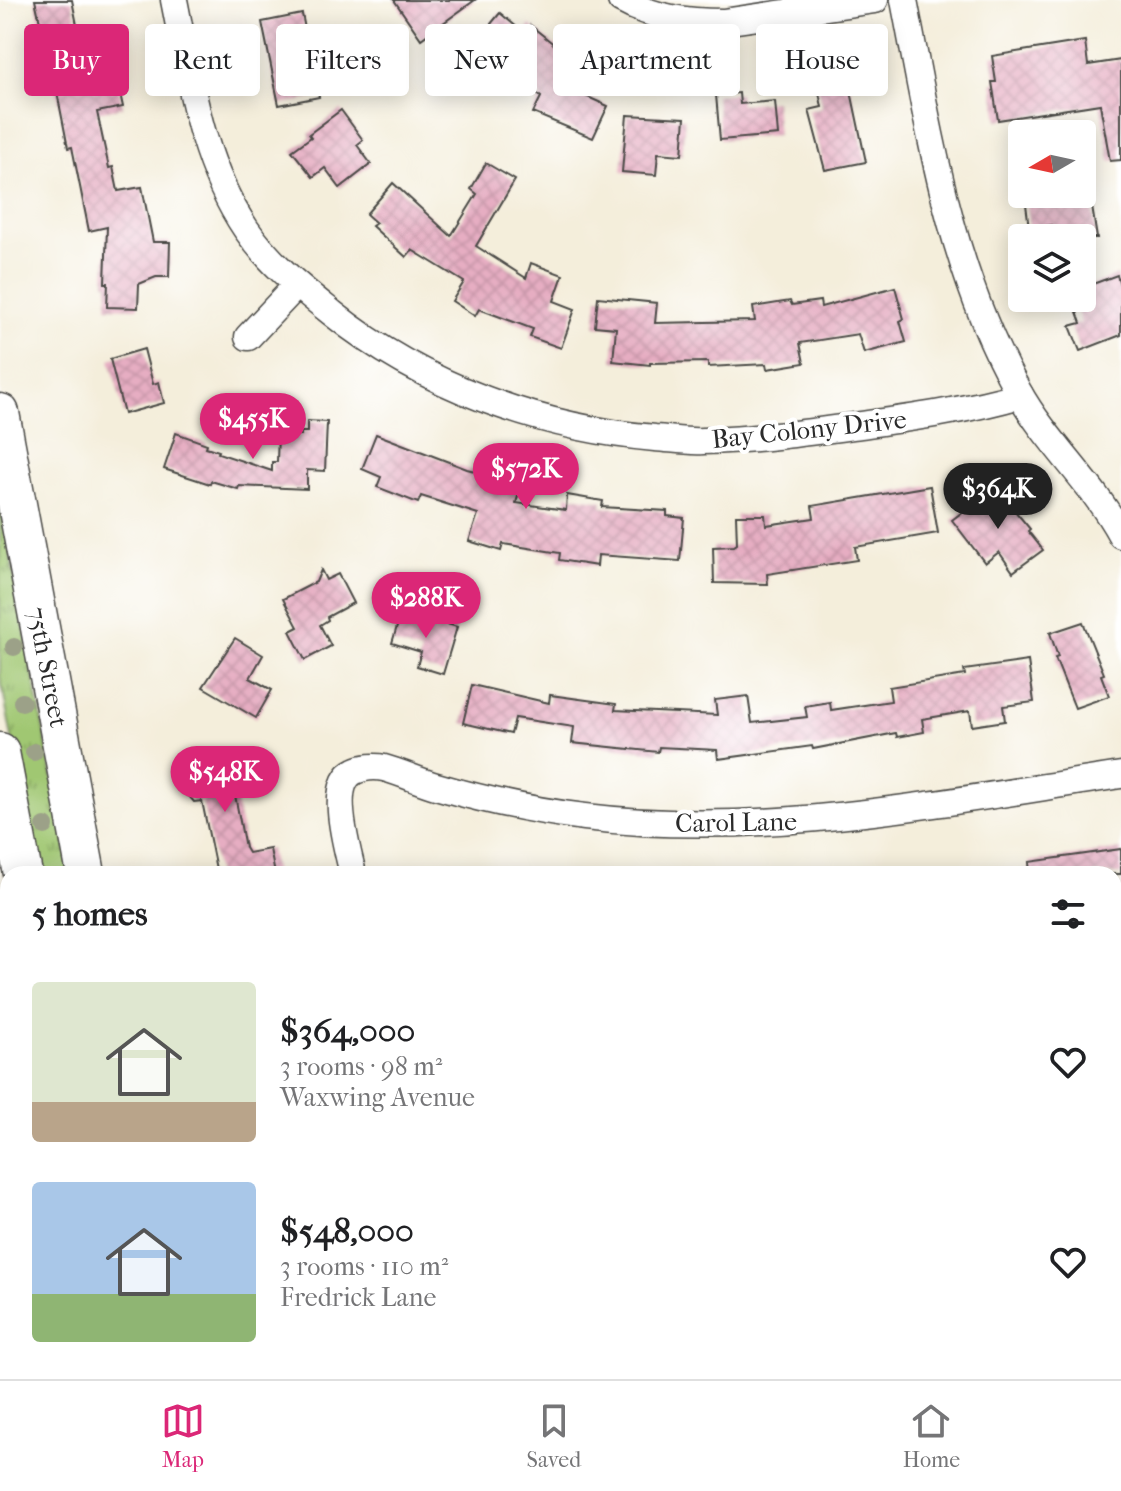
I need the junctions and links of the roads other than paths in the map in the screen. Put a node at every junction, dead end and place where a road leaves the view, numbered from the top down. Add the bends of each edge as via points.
1 (174, 0) edge
2 (621, 0) edge
3 (875, 0) edge
4 (904, 0) edge
5 (297, 285) junction
6 (248, 337) dead end
7 (1020, 395) junction
8 (0, 413) edge
9 (1121, 535) edge
10 (0, 752) edge
11 (1121, 775) edge
12 (21, 866) edge
13 (85, 866) edge
14 (351, 866) edge

1 - 5 street, Bay Colony Drive via 208,154 246,229
2 - 3 street via 668,19 700,22
4 - 7 street via 964,271
5 - 6 street
5 - 7 street, Bay Colony Drive via 352,329 444,381 526,413 599,432 701,442 770,437 948,413
7 - 9 street
8 - 13 main road, 75th Street
10 - 12 main road
11 - 14 street, Carol Lane via 840,817 711,826 582,817 371,767 346,778 340,805

